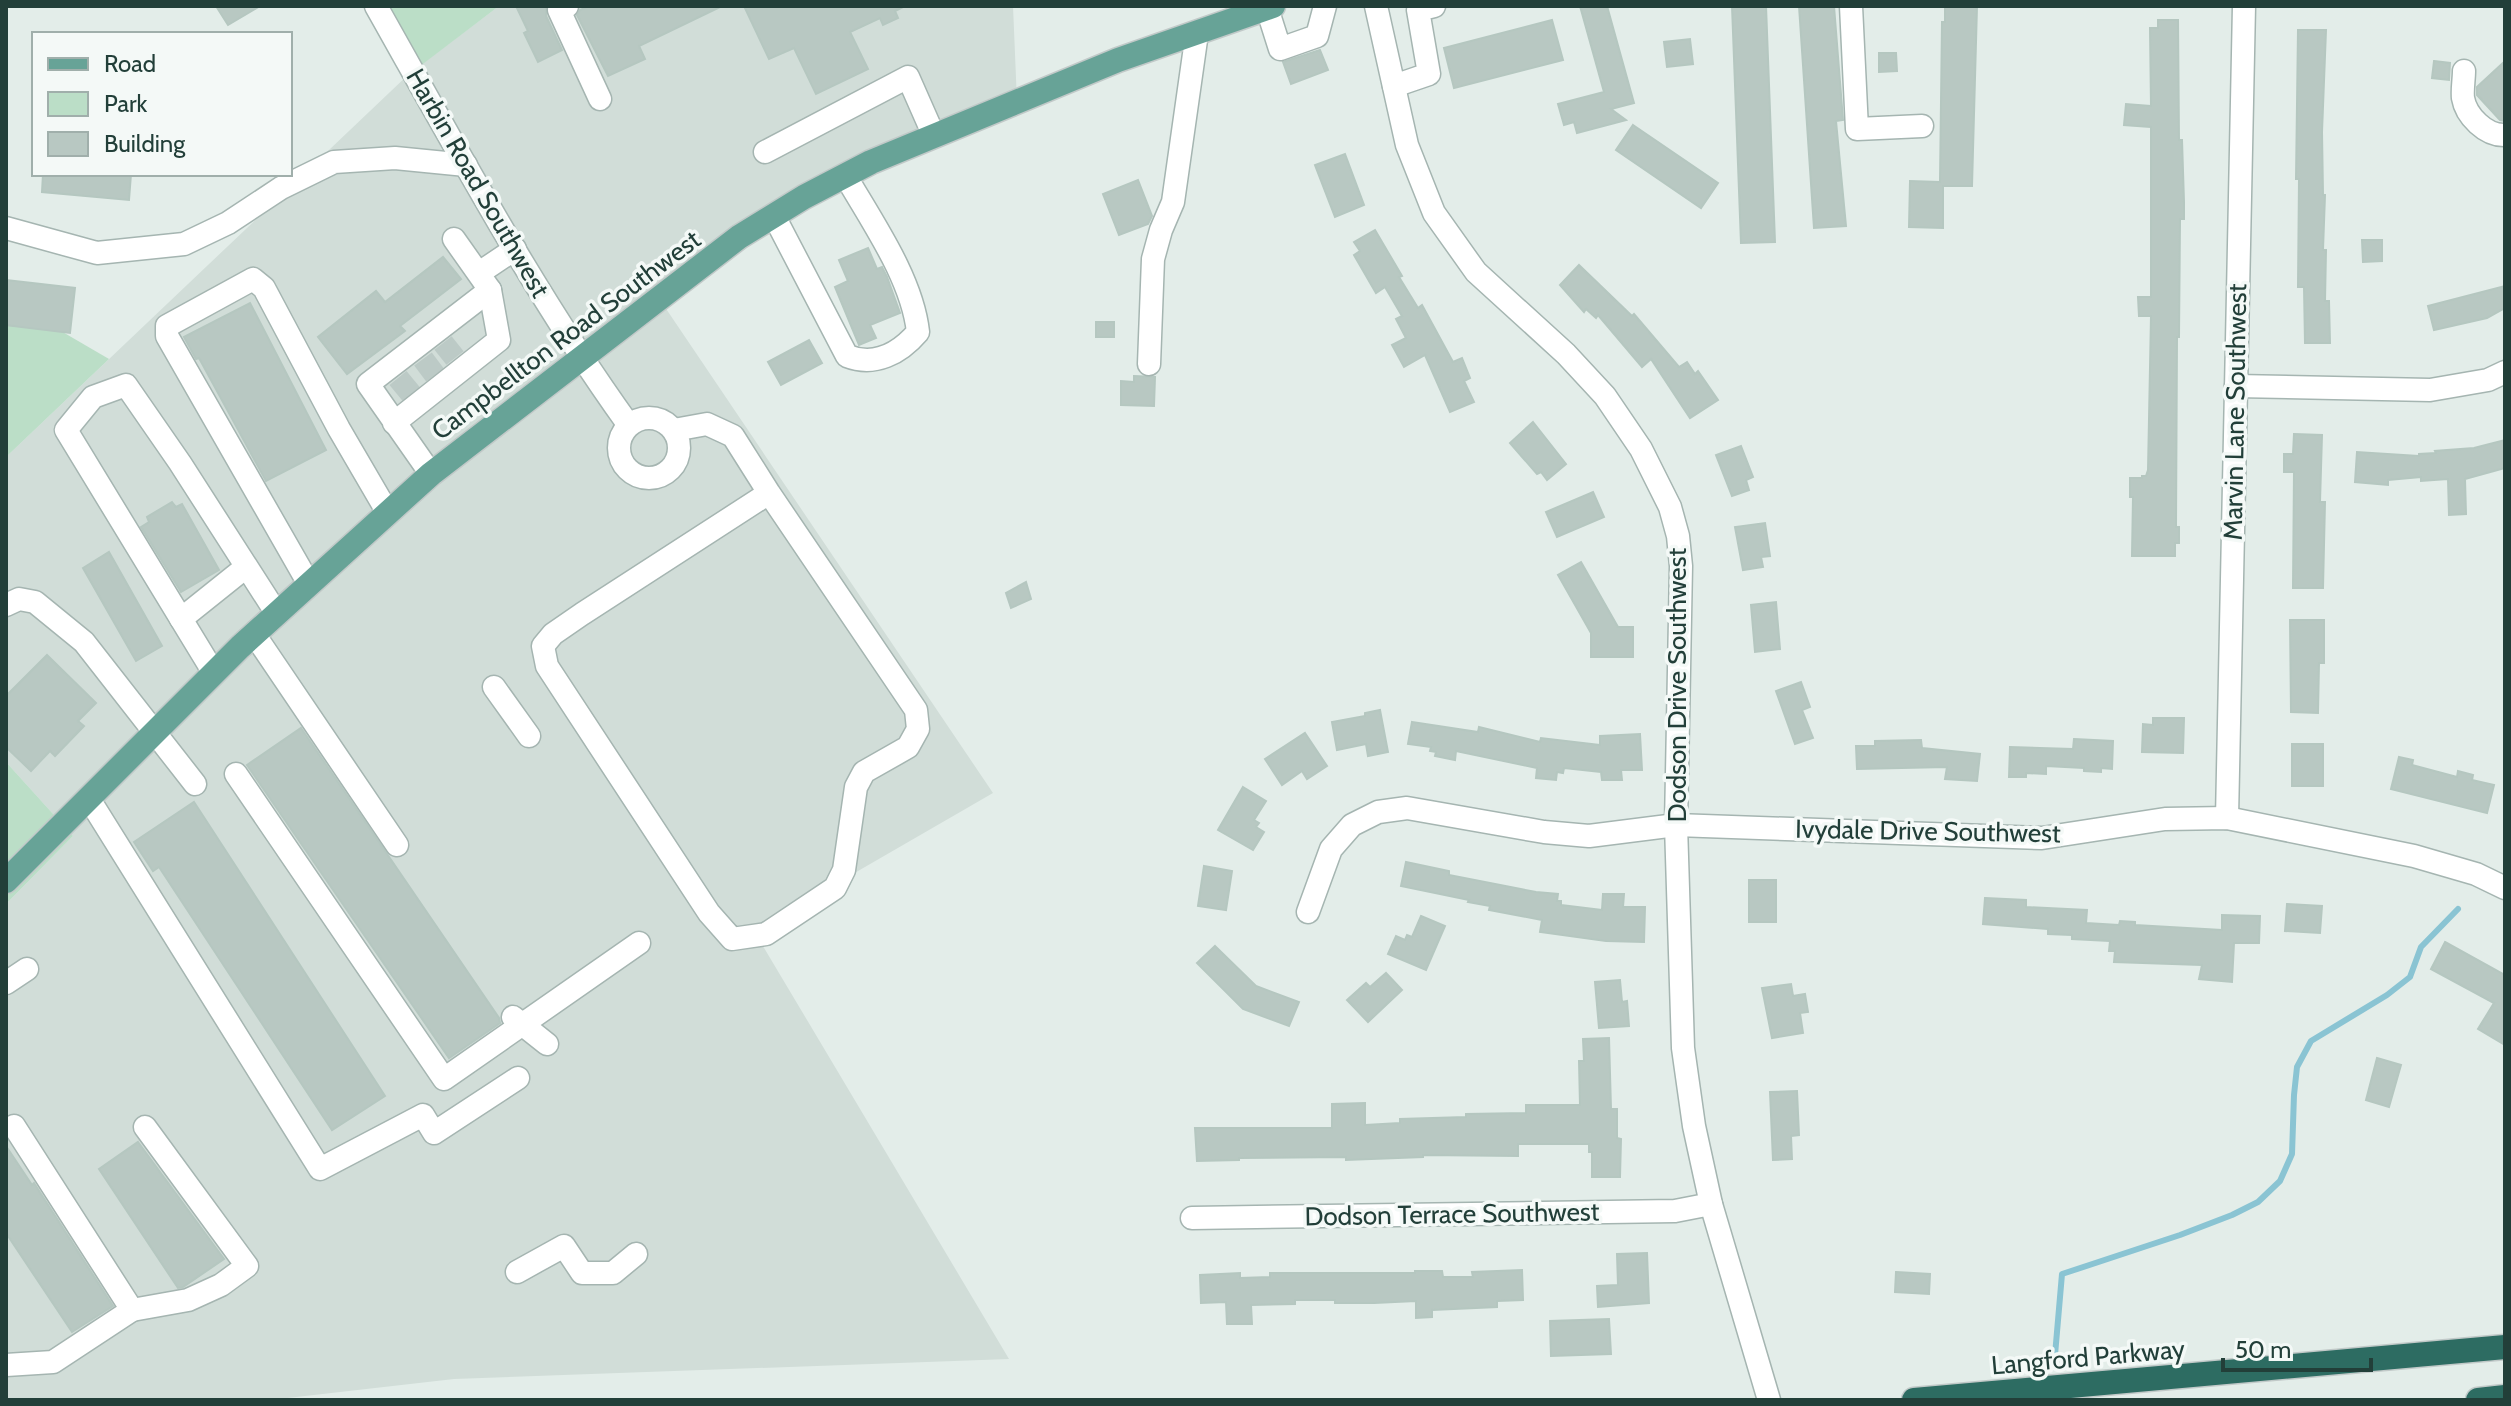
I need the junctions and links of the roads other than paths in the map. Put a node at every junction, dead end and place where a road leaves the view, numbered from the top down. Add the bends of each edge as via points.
1 (376, 6) edge
2 (567, 6) edge
3 (1325, 6) edge
4 (1376, 6) edge
5 (1434, 6) edge
6 (1851, 6) edge
7 (2244, 6) edge
8 (1270, 7) edge
9 (1197, 33) junction
10 (2464, 71) dead end
11 (1394, 86) junction
12 (600, 99) dead end
13 (1922, 126) dead end
14 (2505, 135) edge
15 (934, 136) junction
16 (765, 152) dead end
17 (466, 165) junction
18 (845, 175) junction
19 (774, 216) junction
20 (6, 228) edge
21 (454, 239) dead end
22 (515, 249) junction
23 (485, 281) junction
24 (449, 350) junction
25 (581, 359) junction
26 (1149, 364) dead end
27 (428, 367) junction
28 (2505, 372) edge
29 (404, 386) junction
30 (2236, 386) junction
31 (394, 423) junction
32 (628, 424) junction
33 (674, 430) junction
34 (431, 474) junction
35 (769, 493) junction
36 (388, 513) junction
37 (246, 567) junction
38 (309, 584) junction
39 (6, 605) edge
40 (277, 614) junction
41 (181, 619) junction
42 (254, 634) junction
43 (214, 673) junction
44 (494, 687) dead end
45 (156, 732) junction
46 (529, 736) dead end
47 (236, 774) dead end
48 (195, 784) dead end
49 (89, 799) junction
50 (2227, 818) junction
51 (1676, 825) junction
52 (397, 845) dead end
53 (6, 881) edge
54 (2505, 888) edge
55 (1308, 912) dead end
56 (639, 943) dead end
57 (27, 969) dead end
58 (6, 983) edge
59 (518, 1021) junction
60 (547, 1044) dead end
61 (518, 1078) dead end
62 (14, 1126) dead end
63 (145, 1127) dead end
64 (1711, 1204) junction
65 (1192, 1218) dead end
66 (636, 1254) dead end
67 (517, 1272) dead end
68 (132, 1310) junction
69 (2505, 1347) edge
70 (6, 1365) edge
71 (2505, 1397) edge
72 (1769, 1400) edge
73 (1914, 1400) edge
74 (2478, 1400) edge

1 - 17 street, Harbin Road Southwest
2 - 12 street via 559,10
3 - 8 street via 1317,36 1280,49
4 - 11 street, Dodson Drive Southwest
5 - 11 street via 1418,10 1429,74
6 - 13 street via 1857,129
7 - 30 street, Marvin Lane Southwest
8 - 9 main road, Campbellton Road Southwest
9 - 15 main road, Campbellton Road Southwest
9 - 26 street via 1173,202 1153,259
10 - 14 street via 2463,100 2478,125
11 - 51 street, Dodson Drive Southwest via 1407,145 1434,213 1476,272 1605,396 1641,449 1670,507 1681,566
15 - 16 street via 908,77
15 - 18 main road, Campbellton Road Southwest
17 - 20 street via 395,158 334,162 184,244 97,253
17 - 22 street, Harbin Road Southwest
18 - 19 main road, Campbellton Road Southwest
18 - 19 street via 879,233 916,315 918,332 888,356 847,356
19 - 25 main road, Campbellton Road Southwest
21 - 23 street
22 - 23 street
22 - 25 street, Harbin Road Southwest
23 - 24 street
23 - 24 street via 499,340
24 - 27 street
24 - 27 street
25 - 32 street, Harbin Road Southwest
25 - 34 main road, Campbellton Road Southwest
27 - 29 street
27 - 29 street
28 - 30 street via 2430,390
29 - 31 street
29 - 31 street via 368,384
30 - 50 street, Marvin Lane Southwest
31 - 34 street
32 - 33 street via 658,419
32 - 33 street via 620,442 622,462 646,478 665,474 678,459
33 - 35 street via 707,424 733,436
34 - 36 main road, Campbellton Road Southwest
35 - 35 street via 582,614 543,646 547,666 709,913 732,939 766,934 835,888 844,870 856,787 864,772 908,747 918,729 916,710
36 - 38 main road, Campbellton Road Southwest
36 - 38 street via 264,288 253,279 167,326 167,336
37 - 40 street
37 - 41 street
37 - 41 street via 126,385 93,397 66,430
38 - 40 main road, Campbellton Road Southwest
39 - 45 street via 19,599 35,602 84,642
40 - 42 main road, Campbellton Road Southwest
41 - 43 street
42 - 43 main road, Campbellton Road Southwest
42 - 52 street
43 - 45 main road, Campbellton Road Southwest
44 - 46 street
45 - 48 street
45 - 49 main road, Campbellton Road Southwest
47 - 59 street via 444,1079
49 - 53 main road, Campbellton Road Southwest
49 - 61 street via 320,1169 423,1115 434,1133
50 - 51 street, Ivydale Drive Southwest via 2165,819 2042,838
50 - 54 street, Ivydale Drive Southwest via 2414,856
51 - 55 street, Ivydale Drive Southwest via 1589,836 1407,808 1378,812 1352,825 1331,849
51 - 64 street, Dodson Drive Southwest via 1683,1048
56 - 59 street
57 - 58 street
59 - 60 street
62 - 68 street
63 - 68 street via 247,1266 188,1300
64 - 65 street, Dodson Terrace Southwest via 1675,1211
64 - 72 street, Dodson Drive Southwest
66 - 67 street via 613,1273 582,1273 564,1246
68 - 70 street via 53,1362
69 - 73 highway, Langford Parkway
71 - 74 highway

